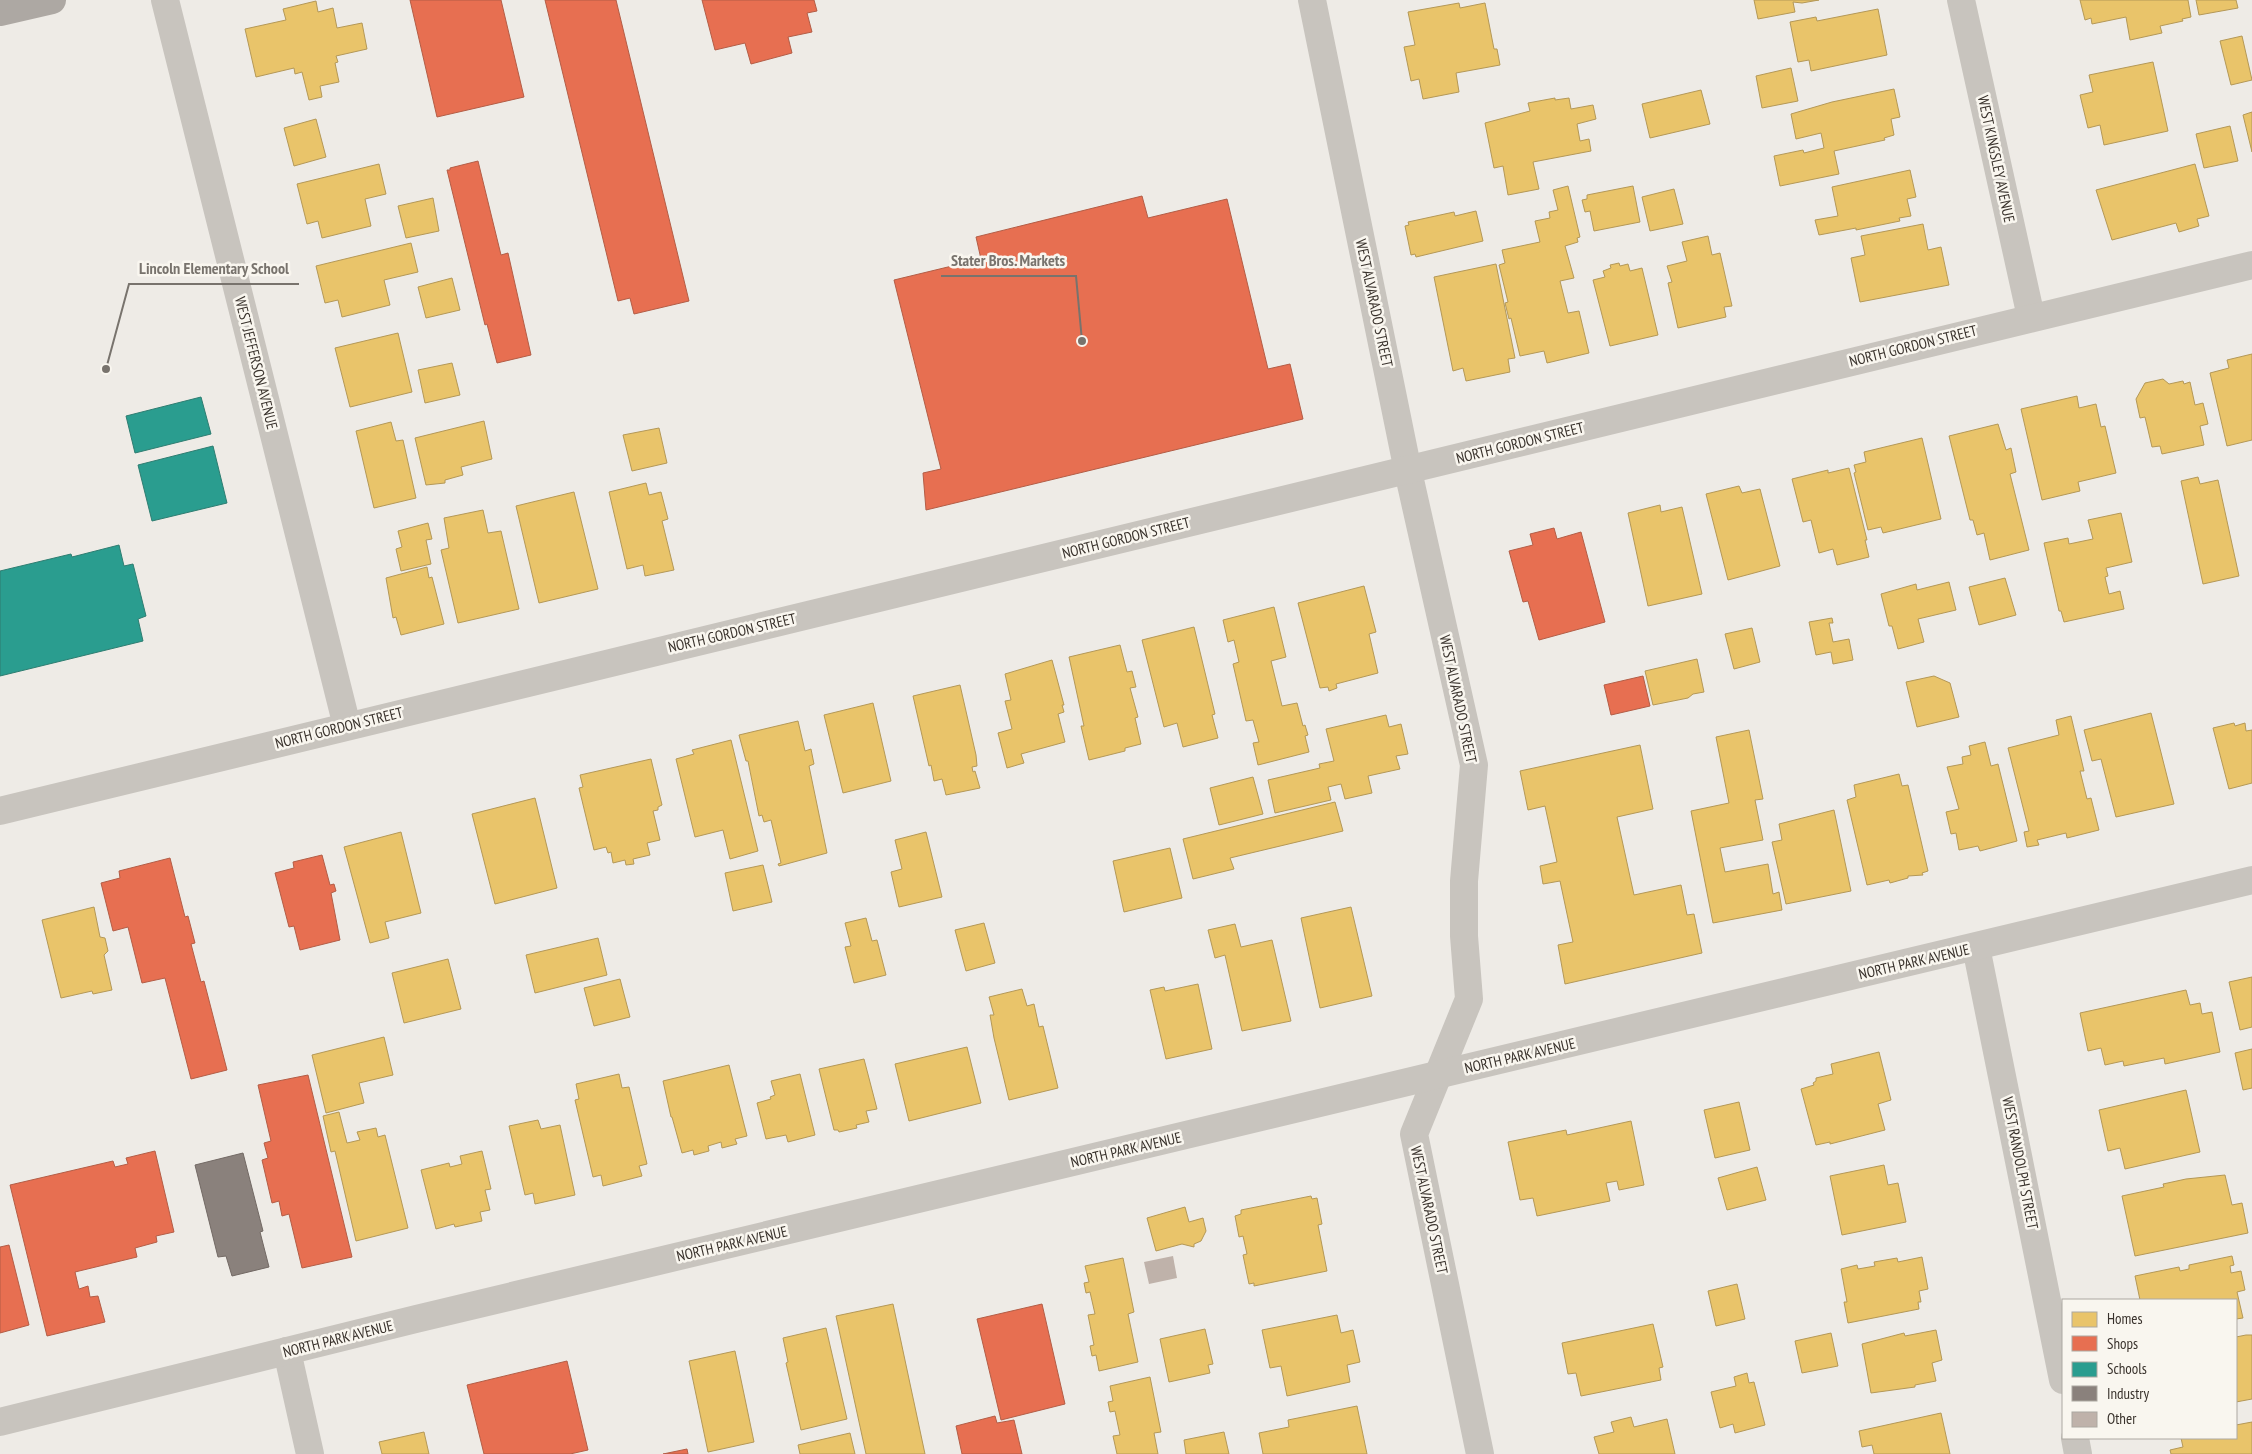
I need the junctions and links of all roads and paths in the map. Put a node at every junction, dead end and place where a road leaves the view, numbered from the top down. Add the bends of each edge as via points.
1 (52, 0) edge
2 (165, 0) edge
3 (1312, 0) edge
4 (1961, 0) edge
5 (0, 12) edge
6 (2252, 264) edge
7 (2031, 317) junction
8 (1408, 471) junction
9 (347, 726) junction
10 (0, 811) edge
11 (2252, 880) edge
12 (1976, 947) junction
13 (1438, 1076) junction
14 (287, 1351) junction
15 (2062, 1375) edge
16 (0, 1422) edge
17 (2075, 1439) edge
18 (310, 1454) edge
19 (1480, 1454) edge
20 (2078, 1454) edge

1 - 5 main road
2 - 9 street, WEST JEFFERSON AVENUE
3 - 8 street, WEST ALVARADO STREET
4 - 7 street, WEST KINGSLEY AVENUE
6 - 7 street, NORTH GORDON STREET
7 - 8 street, NORTH GORDON STREET
8 - 9 street, NORTH GORDON STREET
8 - 13 street, WEST ALVARADO STREET via 1474,765 1464,881 1469,999
9 - 10 street, NORTH GORDON STREET
11 - 12 street, NORTH PARK AVENUE
12 - 13 street, NORTH PARK AVENUE
12 - 15 street, WEST RANDOLPH STREET
13 - 14 street, NORTH PARK AVENUE
13 - 19 street, WEST ALVARADO STREET via 1414,1134
14 - 16 street, NORTH PARK AVENUE
14 - 18 street
17 - 20 street

